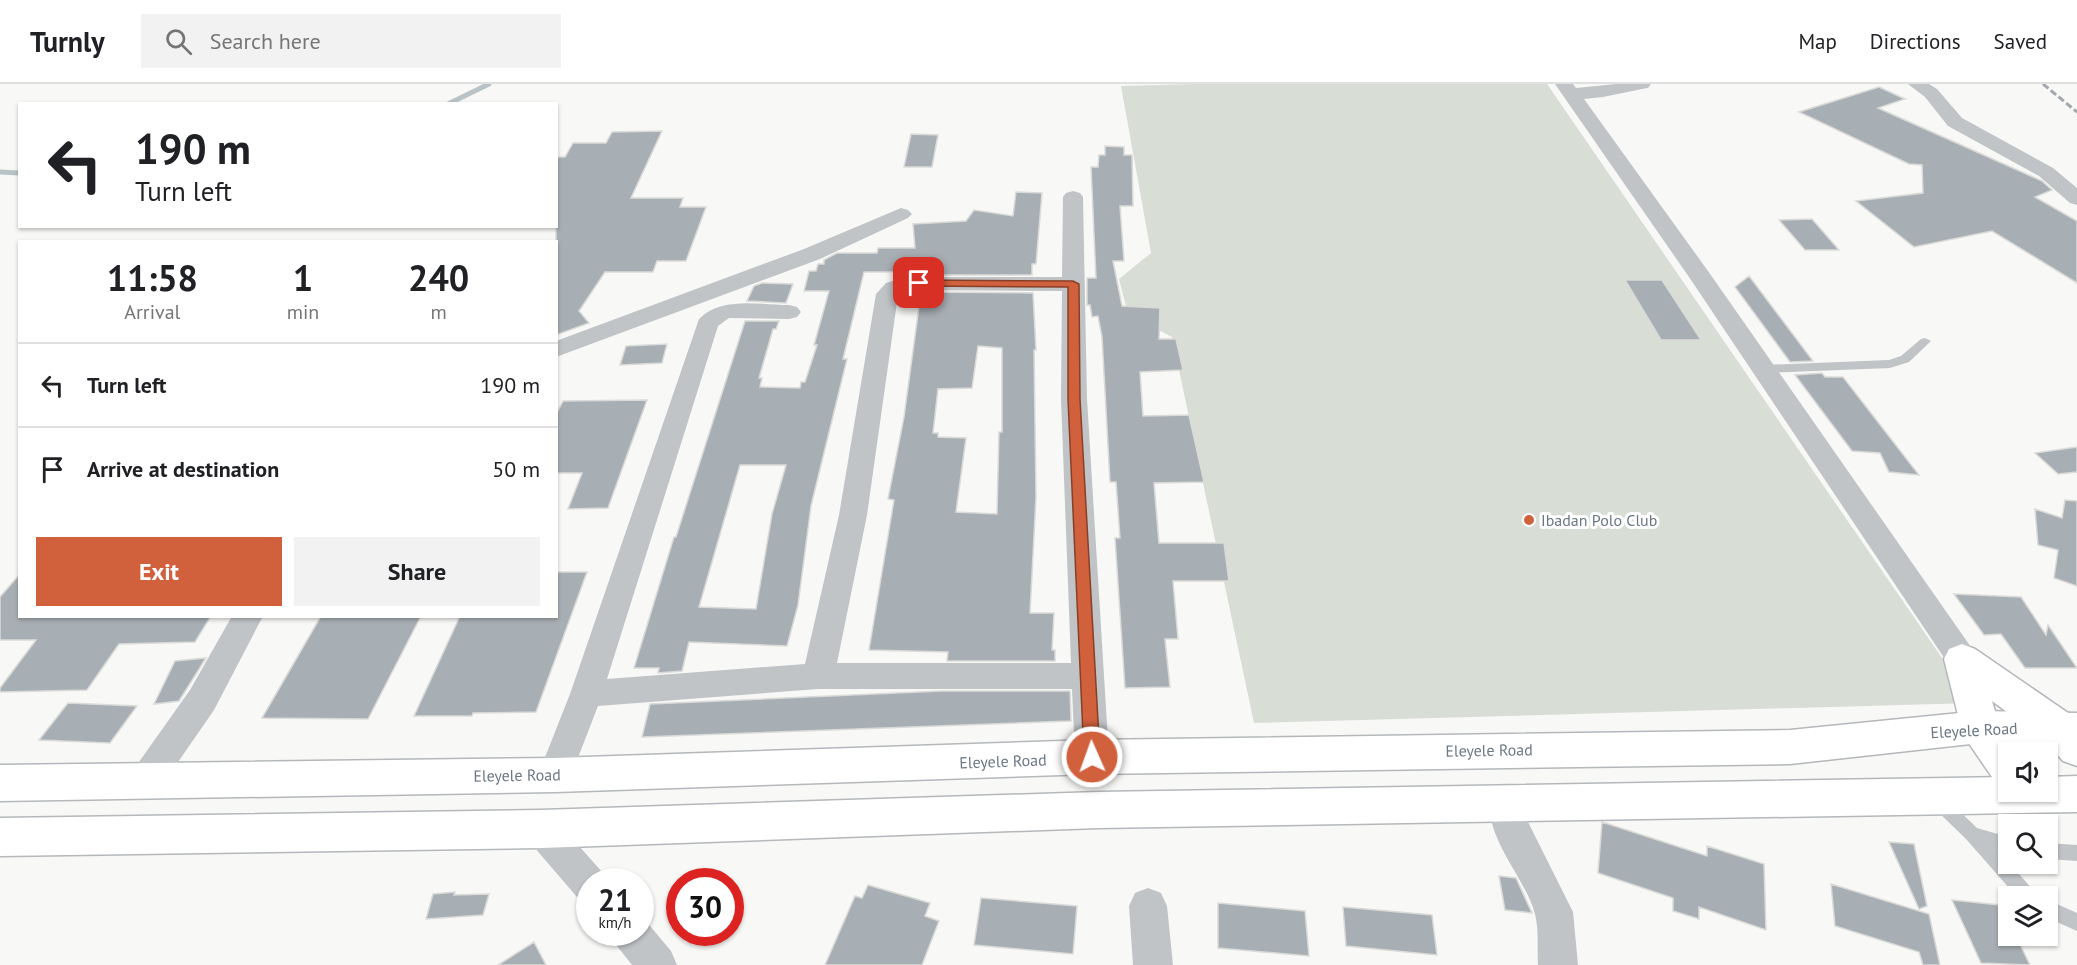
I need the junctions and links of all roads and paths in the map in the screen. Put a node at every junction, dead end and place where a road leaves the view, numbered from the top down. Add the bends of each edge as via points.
1 (1642, 84) edge
2 (1917, 84) edge
3 (1566, 89) edge
4 (1073, 197) dead end
5 (2077, 200) edge
6 (901, 214) dead end
7 (1073, 284) junction
8 (789, 312) dead end
9 (1925, 341) dead end
10 (558, 349) edge
11 (1764, 369) junction
12 (247, 618) edge
13 (1962, 659) junction
14 (818, 676) junction
15 (1089, 676) junction
16 (586, 694) junction
17 (1980, 727) junction
18 (2070, 735) edge
19 (1998, 753) edge
20 (1092, 757) junction
21 (555, 775) junction
22 (146, 780) junction
23 (0, 783) edge
24 (1998, 788) edge
25 (2058, 791) edge
26 (2077, 794) edge
27 (1933, 796) junction
28 (1506, 802) junction
29 (541, 829) junction
30 (1972, 834) junction
31 (0, 837) edge
32 (1998, 842) edge
33 (2058, 852) edge
34 (2077, 853) edge
35 (576, 869) edge
36 (2018, 886) edge
37 (1148, 906) dead end
38 (2058, 913) edge
39 (2077, 922) edge
40 (642, 946) edge
41 (657, 965) edge
42 (1153, 965) edge
43 (1558, 965) edge

1 - 3 street via 1603,92
2 - 5 street via 1931,93 1955,122 2038,167
3 - 11 street
4 - 7 street
6 - 10 street via 812,254
7 - 14 street via 899,284 887,294 853,515
7 - 15 street via 1074,399
8 - 16 street via 725,311 707,324
9 - 11 lane via 1905,359 1890,364
11 - 13 street
12 - 22 street via 202,700
13 - 17 main road
13 - 18 main road
14 - 15 street
14 - 16 street
15 - 20 street
16 - 21 street
17 - 18 main road, Eleyele Road
17 - 19 main road
17 - 20 main road, Eleyele Road via 1790,747
20 - 21 main road, Eleyele Road
21 - 22 main road, Eleyele Road
22 - 23 main road, Eleyele Road
24 - 27 main road
25 - 26 main road
27 - 28 main road
27 - 30 lane
28 - 29 main road via 1098,810
28 - 43 street via 1509,822 1554,912
29 - 31 main road
29 - 35 street
30 - 32 lane
30 - 36 lane
33 - 34 lane
37 - 42 street
38 - 39 lane
40 - 41 street

